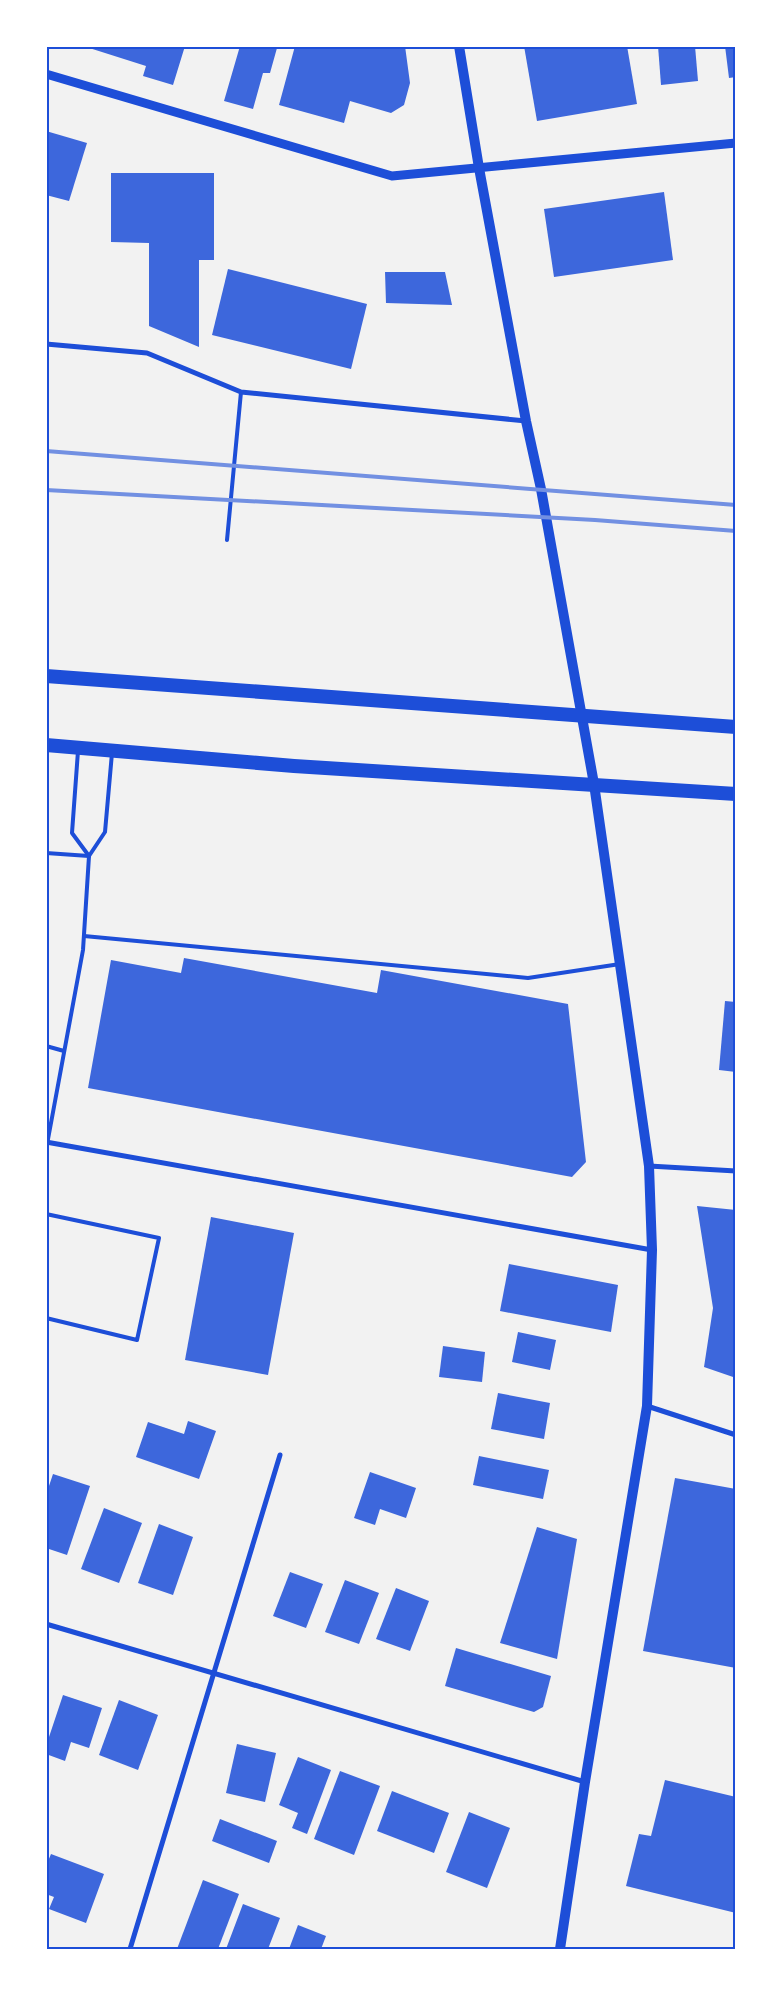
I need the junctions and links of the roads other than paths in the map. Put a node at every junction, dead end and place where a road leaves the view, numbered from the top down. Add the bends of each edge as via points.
1 (459, 46) edge
2 (46, 74) edge
3 (736, 143) edge
4 (479, 168) junction
5 (46, 344) edge
6 (241, 392) junction
7 (526, 421) junction
8 (227, 540) dead end
9 (46, 676) edge
10 (582, 717) junction
11 (736, 727) edge
12 (46, 744) edge
13 (78, 747) junction
14 (112, 749) junction
15 (594, 784) junction
16 (736, 794) edge
17 (46, 853) edge
18 (89, 856) junction
19 (84, 936) junction
20 (620, 964) junction
21 (46, 1046) edge
22 (64, 1051) junction
23 (47, 1142) edge
24 (46, 1150) edge
25 (649, 1166) junction
26 (736, 1171) edge
27 (46, 1214) edge
28 (652, 1250) junction
29 (46, 1318) edge
30 (647, 1406) junction
31 (736, 1435) edge
32 (280, 1455) dead end
33 (46, 1624) edge
34 (214, 1673) junction
35 (585, 1782) junction
36 (130, 1949) edge
37 (560, 1949) edge

1 - 4 main road
2 - 4 street via 392,176
3 - 4 street
4 - 7 main road
5 - 6 street via 147,353
6 - 7 street
6 - 8 lane
7 - 10 main road via 542,489
9 - 10 highway
10 - 11 highway
10 - 15 main road
12 - 13 highway
13 - 14 highway
13 - 18 lane via 72,833
14 - 15 highway via 294,766
14 - 18 lane via 105,832
15 - 16 highway
15 - 20 main road
17 - 18 lane
18 - 19 lane
19 - 20 lane via 528,978
19 - 22 lane
20 - 25 main road
21 - 22 lane
22 - 23 lane
23 - 24 lane
23 - 28 street
25 - 26 street
25 - 28 main road
27 - 29 lane via 159,1238 138,1340
28 - 30 main road
30 - 31 street
30 - 35 main road
32 - 34 street
33 - 34 street
34 - 35 street
34 - 36 street
35 - 37 main road

